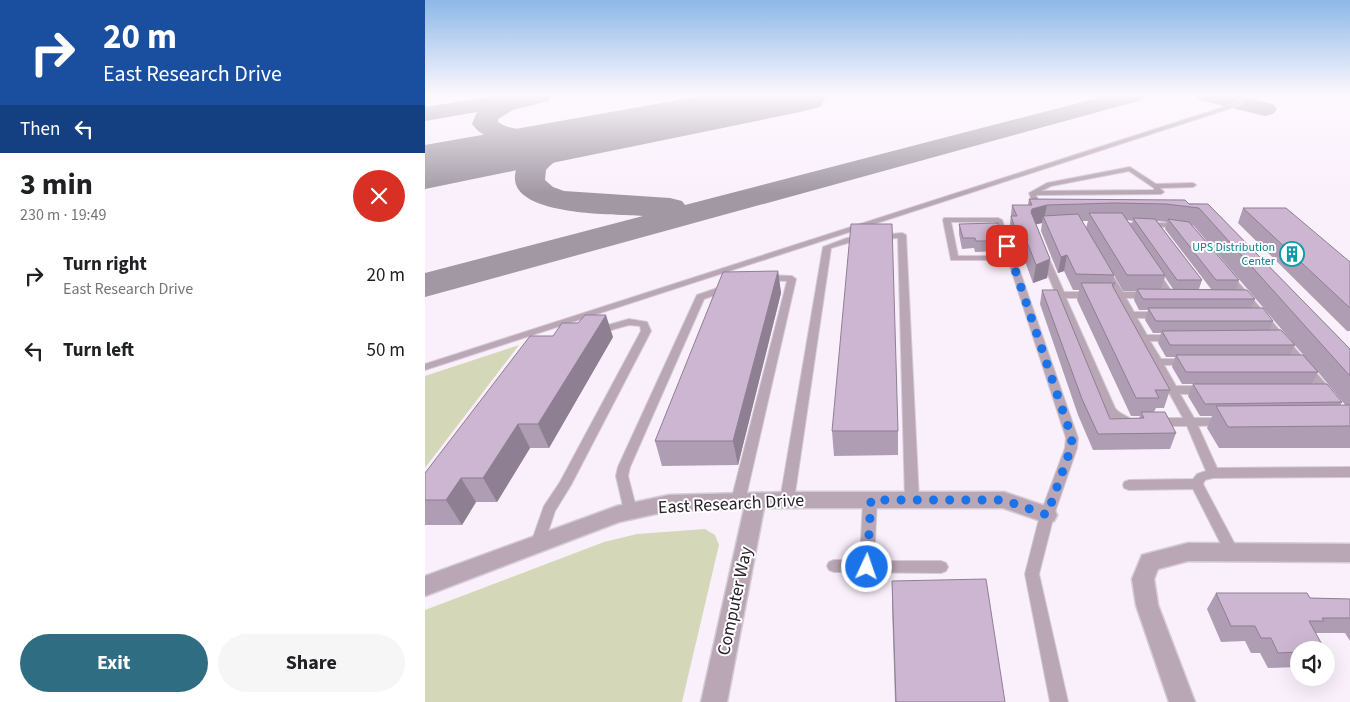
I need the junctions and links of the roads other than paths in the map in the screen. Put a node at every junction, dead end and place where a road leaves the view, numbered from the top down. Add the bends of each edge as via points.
1 (1165, 128) edge
2 (1193, 185) dead end
3 (1155, 186) junction
4 (1032, 193) junction
5 (1047, 207) edge
6 (1105, 225) edge
7 (1189, 228) edge
8 (1041, 249) edge
9 (1011, 258) junction
10 (1101, 264) edge
11 (1149, 264) edge
12 (1220, 265) edge
13 (757, 278) edge
14 (738, 284) edge
15 (1061, 295) junction
16 (1119, 295) junction
17 (1131, 315) junction
18 (1168, 315) edge
19 (587, 334) edge
20 (1143, 338) junction
21 (1182, 338) edge
22 (1157, 362) junction
23 (1196, 362) edge
24 (1282, 362) edge
25 (1301, 362) junction
26 (425, 367) edge
27 (1173, 390) junction
28 (1221, 390) edge
29 (1306, 390) edge
30 (1325, 390) junction
31 (1337, 404) edge
32 (1191, 422) junction
33 (1229, 422) edge
34 (1350, 472) edge
35 (1213, 473) junction
36 (1129, 484) dead end
37 (1197, 484) junction
38 (787, 500) junction
39 (871, 500) junction
40 (911, 500) junction
41 (747, 501) junction
42 (630, 511) junction
43 (1047, 515) junction
44 (539, 544) junction
45 (1232, 552) junction
46 (1350, 553) edge
47 (834, 566) dead end
48 (867, 567) junction
49 (941, 567) dead end
50 (425, 586) edge
51 (714, 702) edge
52 (1059, 702) edge
53 (1182, 702) edge

1 - 26 lane
2 - 3 lane
3 - 4 lane via 1129,168 1049,184
3 - 4 lane via 1161,192
4 - 5 lane via 1037,207
6 - 7 lane via 1124,229 1158,229 1176,225
8 - 15 lane
9 - 9 lane via 998,220 947,220 954,258
9 - 43 lane via 1072,438
10 - 16 lane
11 - 16 lane via 1166,295
12 - 25 lane via 1256,315
13 - 41 lane via 792,278
14 - 42 lane via 700,297 624,467 622,476
15 - 16 lane
15 - 32 lane via 1114,416 1120,421
16 - 17 lane
17 - 18 lane
17 - 20 lane
19 - 44 lane via 629,322 644,324 646,331 549,510
20 - 21 lane
20 - 22 lane
22 - 23 lane
22 - 27 lane
24 - 25 lane
25 - 30 lane
27 - 28 lane
27 - 32 lane
29 - 30 lane
30 - 31 lane
32 - 33 lane
32 - 35 lane
34 - 35 lane
35 - 37 lane via 1201,477
36 - 37 lane
37 - 45 lane
38 - 39 street, East Research Drive
38 - 40 lane via 827,247 850,240 902,235
38 - 41 street, East Research Drive
39 - 40 street, East Research Drive
39 - 48 lane
40 - 43 street, East Research Drive via 1004,500
41 - 42 street, East Research Drive via 669,504
41 - 51 street, Computer Way
42 - 44 street, East Research Drive
43 - 52 lane via 1032,574
44 - 50 street, East Research Drive
45 - 46 street
45 - 53 street via 1188,552 1150,562 1143,579 1147,605
47 - 48 lane
48 - 49 lane

